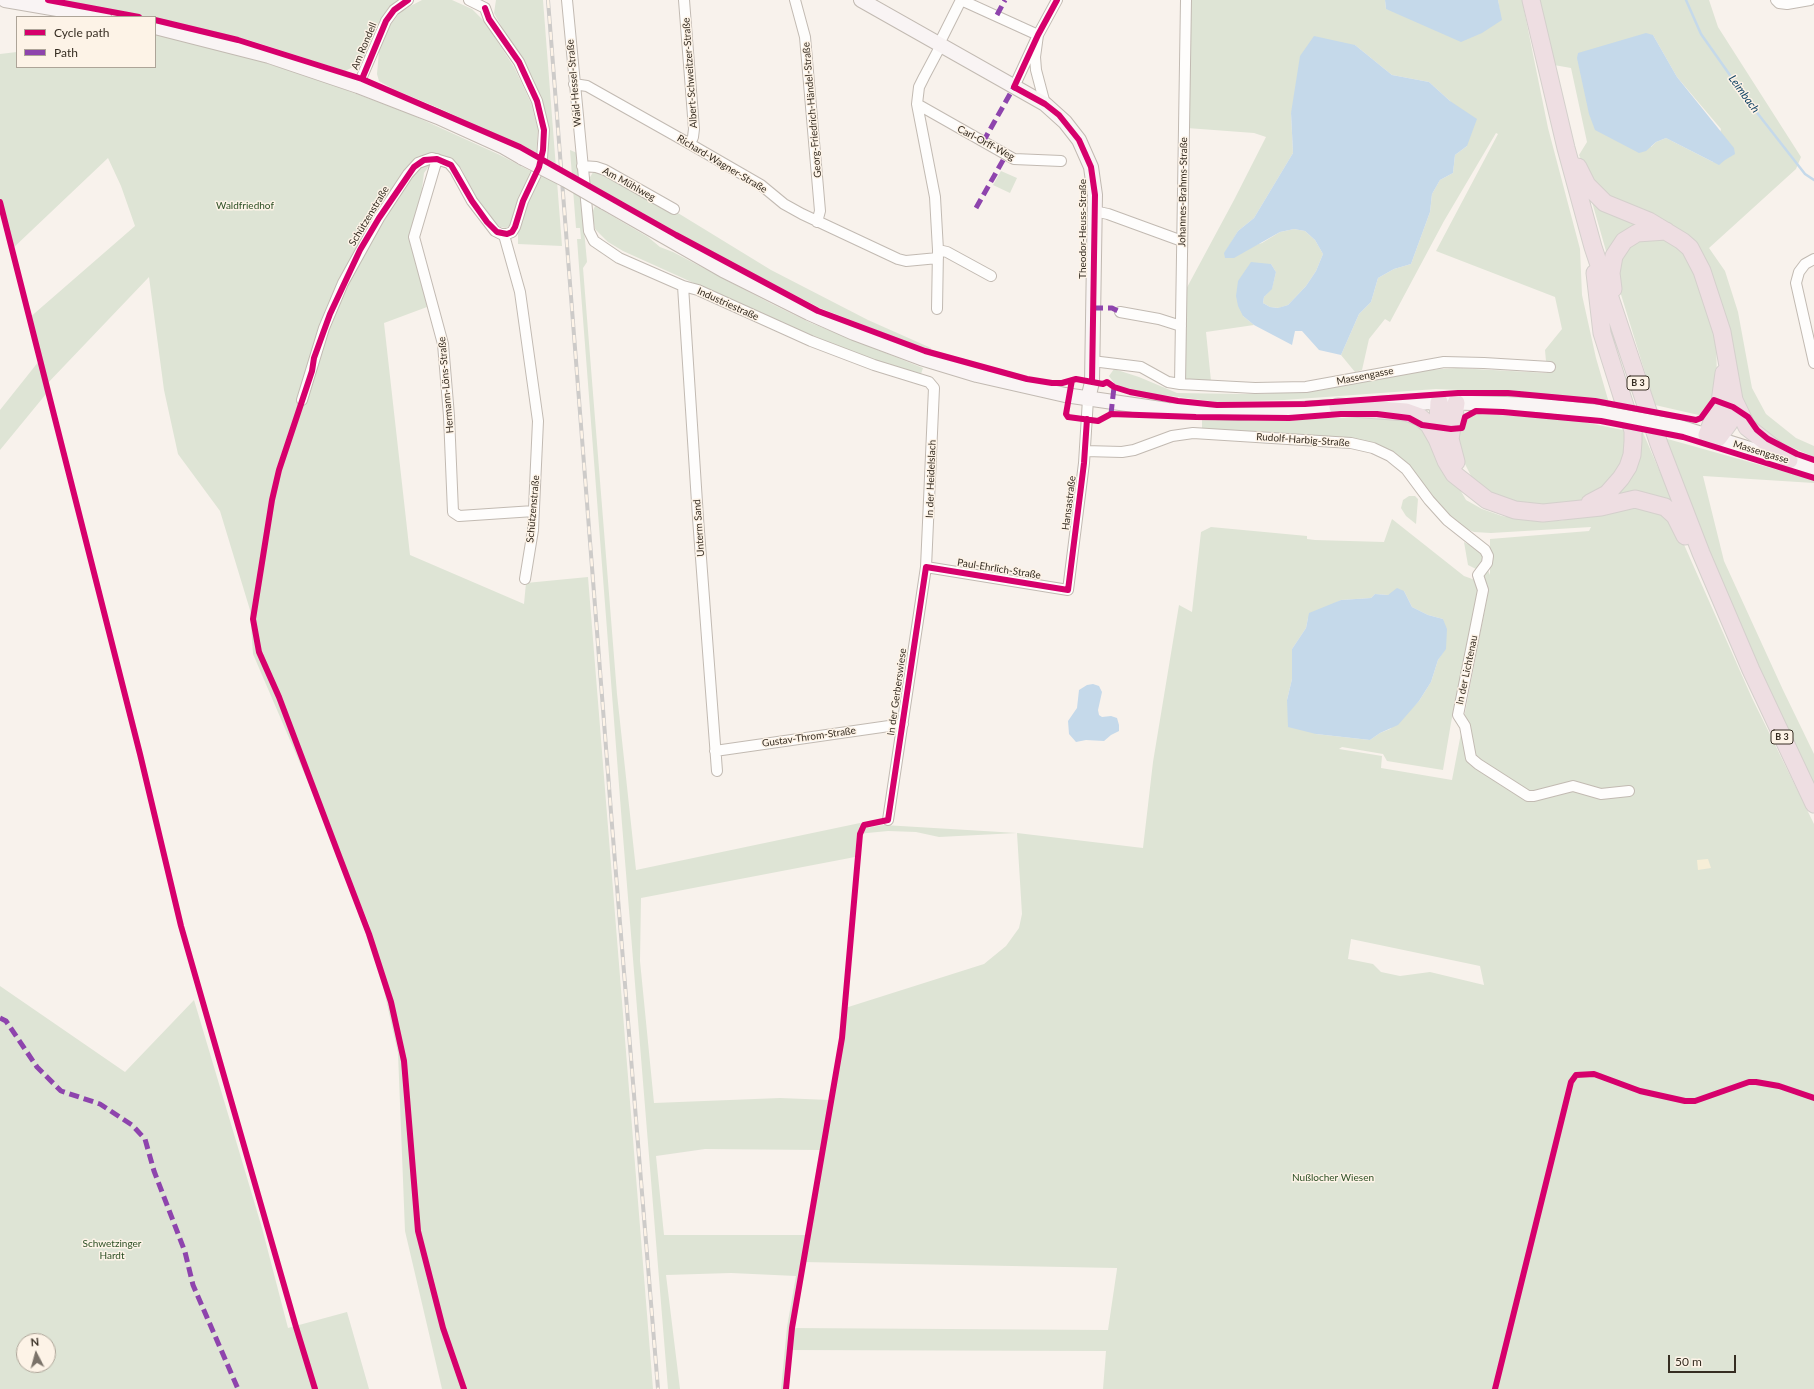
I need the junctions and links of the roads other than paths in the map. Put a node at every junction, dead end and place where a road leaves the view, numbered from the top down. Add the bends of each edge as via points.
1 (5, 0) edge
2 (408, 0) edge
3 (469, 0) edge
4 (567, 0) edge
5 (684, 0) edge
6 (794, 0) edge
7 (861, 0) edge
8 (1058, 0) edge
9 (1186, 0) edge
10 (1531, 0) edge
11 (1776, 0) edge
12 (1810, 0) edge
13 (486, 4) edge
14 (98, 16) edge
15 (156, 27) edge
16 (1038, 35) junction
17 (940, 44) junction
18 (574, 84) junction
19 (358, 86) junction
20 (1014, 87) junction
21 (917, 104) junction
22 (1045, 104) junction
23 (690, 144) junction
24 (1566, 148) junction
25 (437, 159) junction
26 (1061, 161) dead end
27 (582, 166) junction
28 (674, 209) dead end
29 (1094, 211) junction
30 (817, 222) junction
31 (1666, 231) junction
32 (504, 234) junction
33 (1182, 241) junction
34 (1593, 247) junction
35 (938, 254) junction
36 (1814, 259) edge
37 (991, 276) dead end
38 (683, 286) junction
39 (937, 309) dead end
40 (1120, 312) dead end
41 (1617, 321) junction
42 (1181, 326) junction
43 (1726, 359) junction
44 (1092, 361) junction
45 (1814, 363) edge
46 (1550, 367) dead end
47 (1180, 384) junction
48 (934, 390) joint
49 (1088, 399) junction
50 (302, 400) dead end
51 (1734, 400) junction
52 (1439, 402) junction
53 (1456, 403) junction
54 (1338, 407) junction
55 (1712, 437) junction
56 (1437, 439) junction
57 (1085, 451) junction
58 (1789, 460) junction
59 (1406, 469) joint
60 (1814, 469) edge
61 (1466, 484) junction
62 (534, 511) junction
63 (1569, 511) junction
64 (1701, 553) junction
65 (926, 567) junction
66 (525, 579) dead end
67 (1068, 590) joint
68 (903, 724) junction
69 (715, 751) junction
70 (717, 771) dead end
71 (1629, 791) dead end
72 (1814, 804) edge
73 (888, 820) dead end

1 - 14 main road
2 - 19 street, Am Rondell via 394,10 386,21
3 - 13 street
4 - 18 street, Waid-Hessel-Straße
5 - 23 street, Albert-Schweitzer-Straße via 694,129
6 - 30 street, Georg-Friedrich-Händel-Straße via 805,37 820,211
7 - 17 main road, Theodor-Heuss-Straße
8 - 16 street
9 - 33 street, Johannes-Brahms-Straße
10 - 24 highway, B 3
11 - 12 street via 1787,4
13 - 32 street via 489,19 519,62 537,101 544,130 539,167 515,227 512,232
15 - 19 main road via 255,52
16 - 17 street via 961,0
16 - 20 street
16 - 22 street via 1036,70
17 - 20 main road, Theodor-Heuss-Straße
17 - 21 street via 921,82
18 - 23 street, Richard-Wagner-Straße via 587,86
18 - 27 street, Waid-Hessel-Straße
19 - 49 main road, bridge via 438,117 504,147 723,270 854,333 921,358 977,375
20 - 22 main road, Theodor-Heuss-Straße
21 - 26 street, Carl-Orff-Weg via 1014,159
21 - 35 street via 934,191
22 - 29 main road, Theodor-Heuss-Straße via 1069,126 1087,155 1094,182
23 - 30 street, Richard-Wagner-Straße via 761,185 791,209
24 - 31 highway via 1587,185 1605,203
24 - 34 highway, B 3
25 - 32 street via 453,167 483,217 495,231
25 - 50 street, Schützenstraße via 424,160 414,167 360,250 324,328
25 - 62 street, Hermann-Löns-Straße via 414,237 443,344 453,512 459,516
27 - 28 street, Am Mühlweg via 605,170
27 - 38 street, Industriestraße via 589,231 594,241 619,258
29 - 33 street
29 - 44 main road, Theodor-Heuss-Straße
30 - 35 street, Richard-Wagner-Straße via 898,259 906,261
31 - 41 highway via 1637,233 1624,241 1614,256 1611,273
31 - 43 highway via 1690,248 1702,271 1722,332
32 - 62 street, Schützenstraße via 520,292 538,421
33 - 42 street, Johannes-Brahms-Straße
34 - 41 highway, B 3
34 - 63 highway via 1602,333 1633,431 1632,455 1628,467 1607,494 1598,501
35 - 37 street via 947,252
35 - 39 street
36 - 45 street via 1805,264 1799,272 1796,283
38 - 48 street, Industriestraße via 698,290 874,365 929,382
38 - 69 street, Unterm Sand
40 - 42 street
41 - 64 highway, B 3 via 1659,444
42 - 47 street, Johannes-Brahms-Straße
43 - 51 highway
43 - 55 highway
44 - 47 street, Massengasse via 1141,367 1168,382
44 - 49 main road, Theodor-Heuss-Straße via 1092,382
46 - 47 street, Massengasse via 1444,362 1304,387 1255,388
48 - 65 street, In der Heidelslach
49 - 54 main road via 1193,411 1239,412
49 - 57 street, Hansastraße
51 - 55 highway via 1729,423
51 - 58 highway via 1747,427
52 - 53 main road
52 - 54 main road
52 - 56 highway
53 - 55 main road, Massengasse, bridge via 1537,405 1598,412 1679,427
53 - 61 highway via 1450,439
54 - 56 highway via 1406,412 1420,417
55 - 58 main road, Massengasse
56 - 61 highway via 1454,474
57 - 59 street, Rudolf-Harbig-Straße via 1122,452 1172,436 1193,433 1351,443 1373,448 1390,456
57 - 67 street, Hansastraße
58 - 60 main road, Massengasse
59 - 71 street, In der Lichtenau via 1439,512 1485,550 1488,556 1478,575 1483,590 1458,715 1464,726 1471,758 1528,796 1573,786 1601,794
61 - 63 highway via 1487,500 1515,510 1543,513
62 - 66 street, Schützenstraße
63 - 64 highway via 1635,499 1653,503 1675,516 1686,539
64 - 72 highway, B 3 via 1751,670
65 - 67 street, Paul-Ehrlich-Straße
65 - 68 street, In der Gerberswiese
68 - 69 street, Gustav-Throm-Straße
68 - 73 street, In der Gerberswiese
69 - 70 street, Unterm Sand

